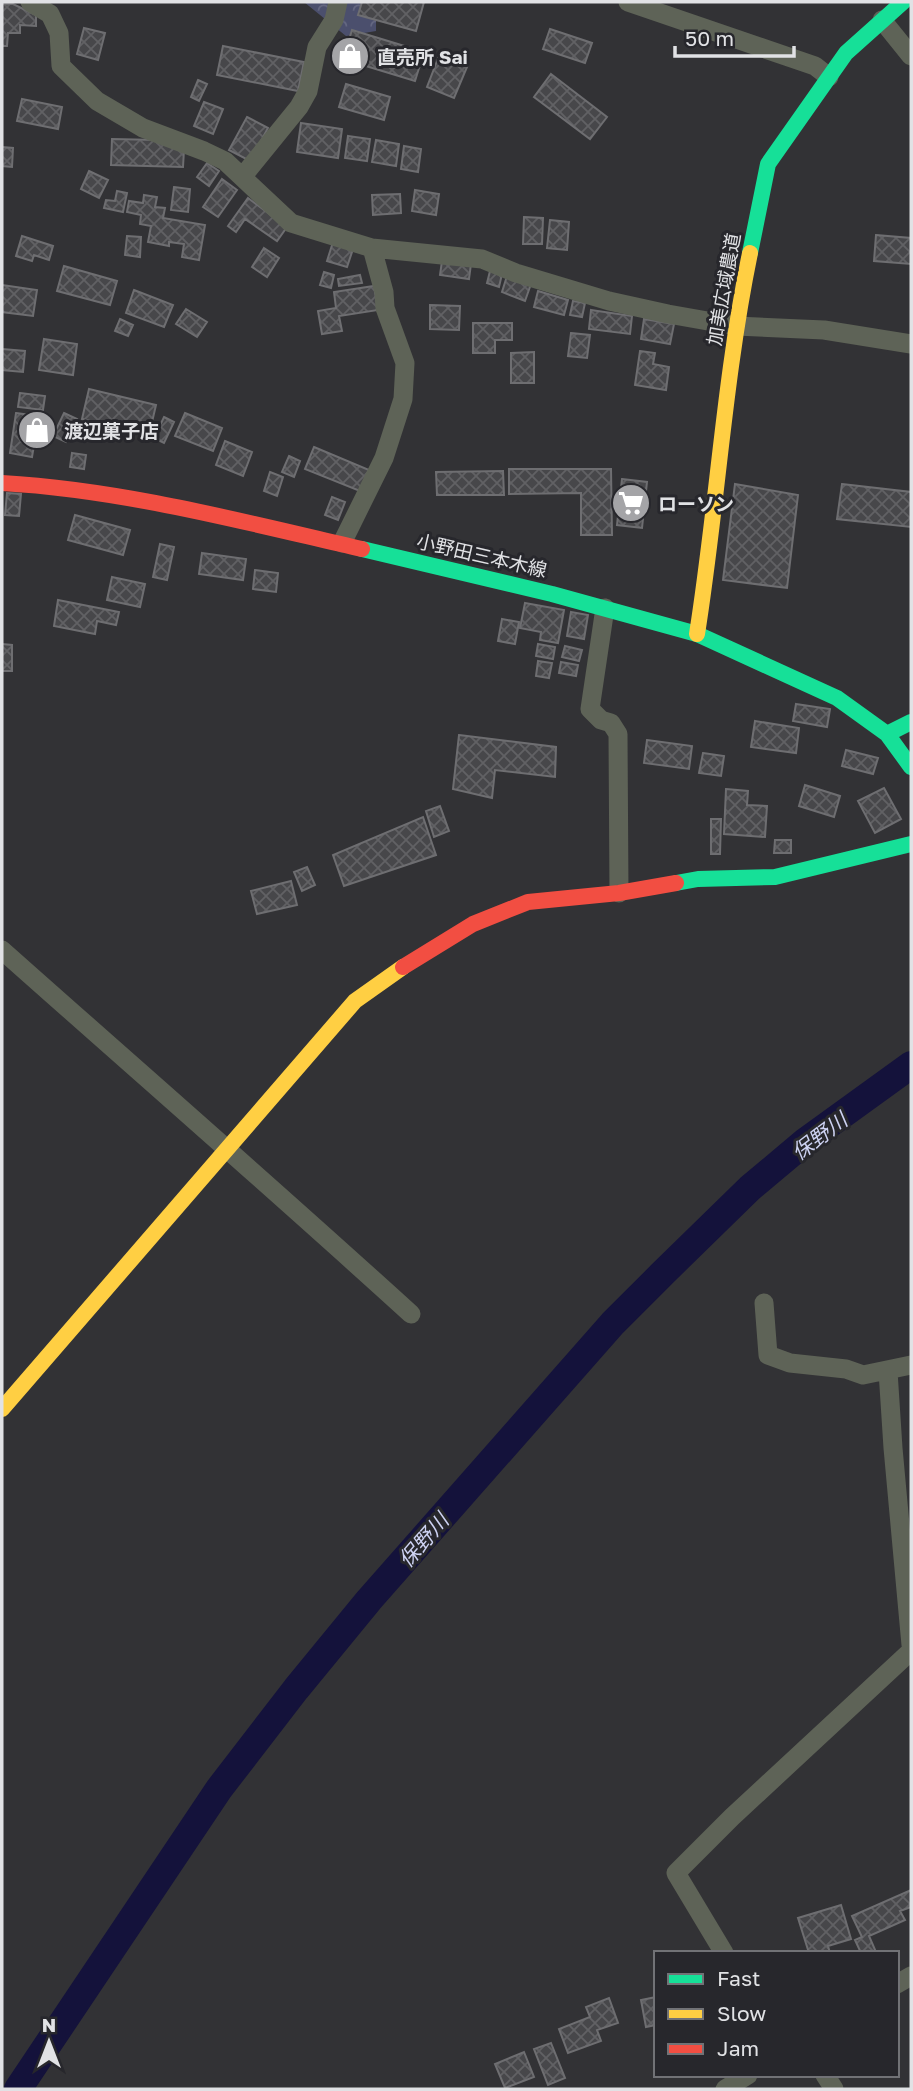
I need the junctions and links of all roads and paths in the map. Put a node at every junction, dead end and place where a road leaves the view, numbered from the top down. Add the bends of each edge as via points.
1 (30, 2) edge
2 (338, 2) edge
3 (628, 2) edge
4 (903, 2) edge
5 (882, 20) junction
6 (911, 56) edge
7 (829, 77) junction
8 (243, 176) junction
9 (372, 248) junction
10 (736, 326) junction
11 (911, 344) edge
12 (2, 483) edge
13 (342, 543) junction
14 (604, 608) junction
15 (696, 634) junction
16 (911, 722) edge
17 (887, 734) junction
18 (911, 767) edge
19 (911, 844) edge
20 (619, 893) junction
21 (2, 950) edge
22 (225, 1149) junction
23 (764, 1303) dead end
24 (411, 1314) dead end
25 (911, 1365) edge
26 (888, 1371) junction
27 (2, 1409) edge
28 (911, 1644) edge
29 (911, 1651) edge
30 (723, 1951) edge
31 (745, 2077) edge
32 (725, 2089) edge

1 - 8 street via 50,14 55,24 61,66 97,101 143,128 225,161
2 - 8 street via 334,20 317,47 303,99
3 - 7 street via 815,66
4 - 5 street, 加美広域農道
5 - 6 street
5 - 7 street, 加美広域農道 via 846,53
7 - 10 street, 加美広域農道 via 768,164
8 - 9 street via 291,223
9 - 10 street via 482,260 609,301
9 - 13 street via 385,308 405,363 403,399 384,458
10 - 11 street via 824,330
10 - 15 street, 加美広域農道
12 - 13 street, 小野田三本木線 via 145,501
13 - 14 street, 小野田三本木線
14 - 15 street, 小野田三本木線
14 - 20 street via 590,709 611,723 618,734
15 - 17 street, 小野田三本木線 via 837,698
16 - 17 street
17 - 18 street, 小野田三本木線
19 - 20 street via 775,877 698,879
20 - 22 street via 527,902 427,948 355,1001
21 - 22 street
22 - 24 street
22 - 27 street
23 - 26 street via 768,1355 863,1375
25 - 26 street
26 - 28 street
29 - 30 street via 676,1873
31 - 32 street

